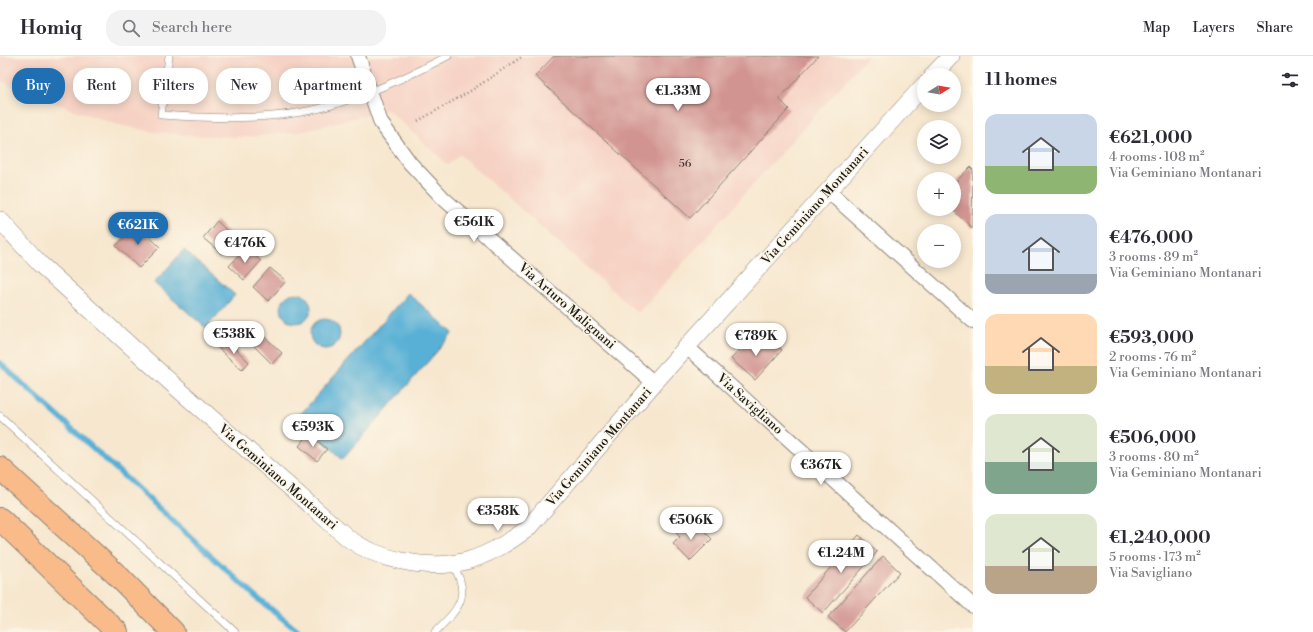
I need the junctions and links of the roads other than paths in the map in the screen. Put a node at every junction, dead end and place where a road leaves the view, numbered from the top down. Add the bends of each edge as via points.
1 (169, 56) edge
2 (358, 56) edge
3 (951, 56) edge
4 (446, 57) edge
5 (362, 68) edge
6 (940, 68) edge
7 (376, 90) edge
8 (917, 93) edge
9 (338, 104) edge
10 (374, 104) edge
11 (828, 191) junction
12 (0, 220) edge
13 (973, 321) edge
14 (687, 347) junction
15 (654, 383) junction
16 (0, 416) edge
17 (0, 468) edge
18 (0, 519) edge
19 (453, 565) junction
20 (973, 606) edge
21 (117, 632) edge
22 (173, 632) edge
23 (235, 632) edge
24 (435, 632) edge

1 - 9 lane via 161,115 242,118 305,111
2 - 5 street, Via Arturo Malignani
3 - 6 street
4 - 7 lane
8 - 11 street, Via Geminiano Montanari
10 - 15 street, Via Arturo Malignani via 381,123 410,163 444,200
11 - 13 street
11 - 14 street, Via Geminiano Montanari
12 - 19 street, Via Geminiano Montanari via 40,264 349,539 384,558 425,566
14 - 15 street, Via Geminiano Montanari
14 - 20 street, Via Savigliano
15 - 19 street, Via Geminiano Montanari via 527,529 503,547
16 - 23 lane
17 - 22 highway via 118,576
18 - 21 highway
19 - 24 lane via 461,582 462,595 455,611

